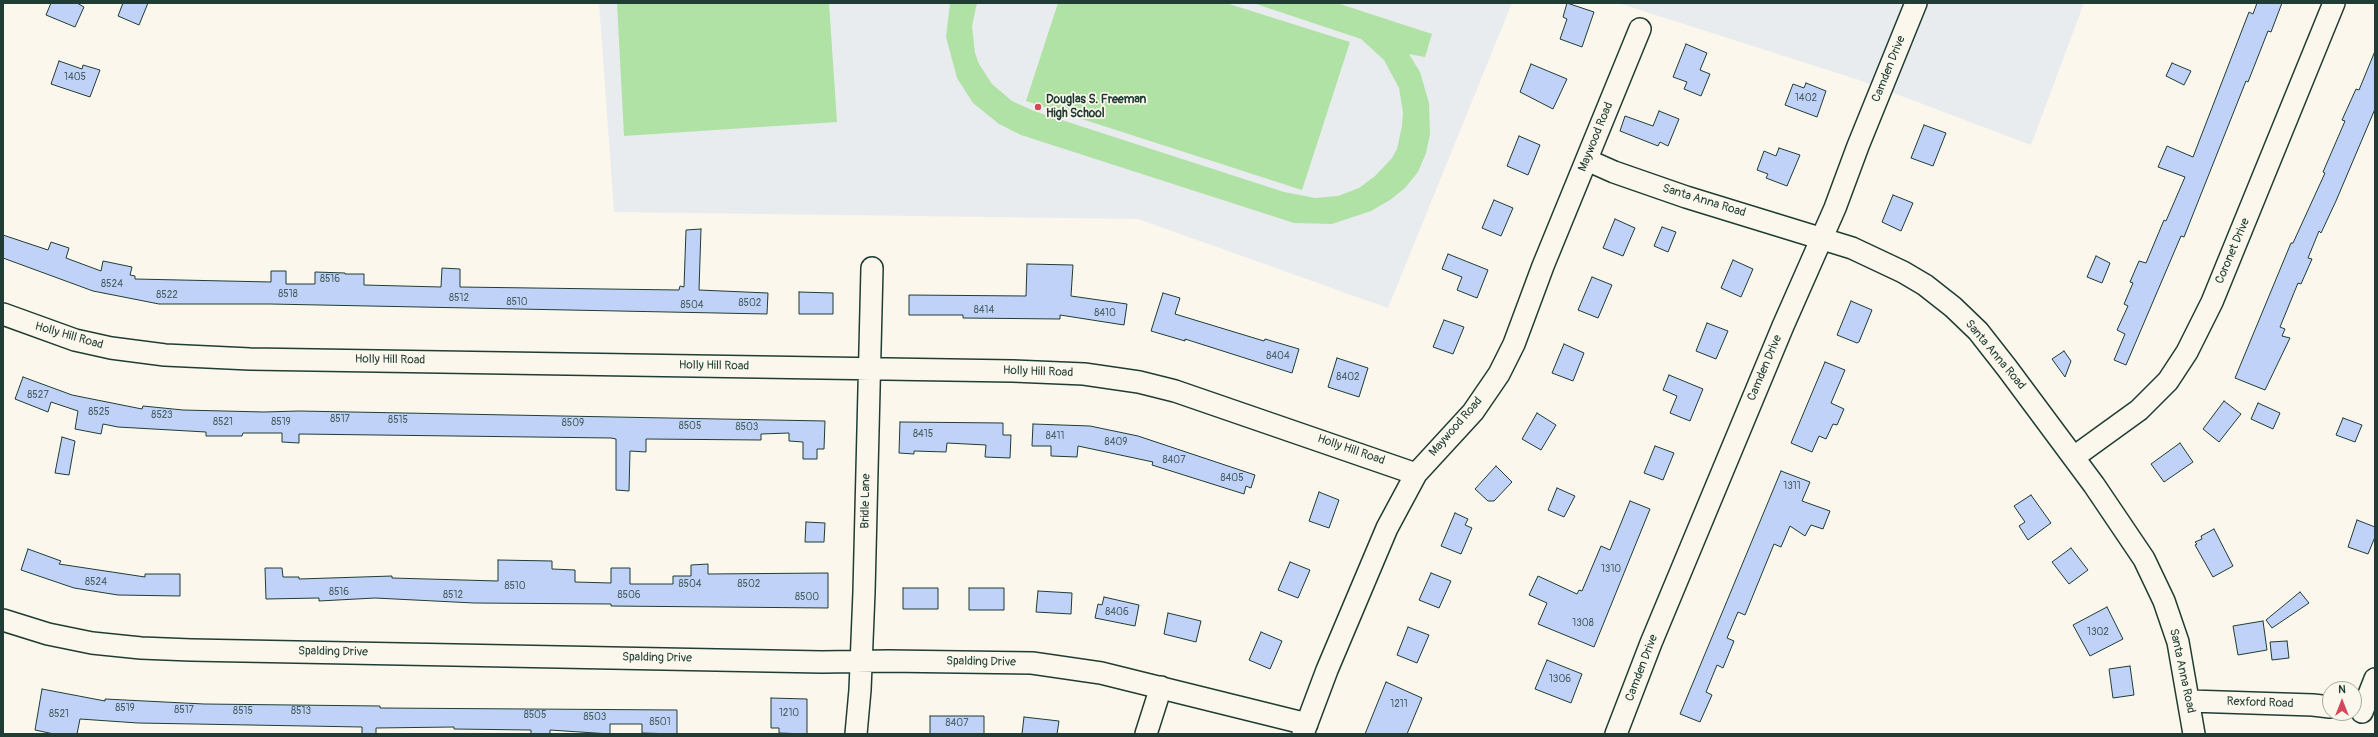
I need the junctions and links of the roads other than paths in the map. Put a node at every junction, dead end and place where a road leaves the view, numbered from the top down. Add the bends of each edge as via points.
1 (1916, 3) edge
2 (2334, 3) edge
3 (1640, 28) dead end
4 (1587, 160) junction
5 (1821, 237) junction
6 (872, 268) dead end
7 (3, 314) edge
8 (869, 369) junction
9 (2074, 457) junction
10 (1416, 474) junction
11 (3, 620) edge
12 (862, 662) junction
13 (2375, 679) edge
14 (1161, 687) junction
15 (2190, 701) junction
16 (2322, 706) edge
17 (2364, 713) edge
18 (1305, 729) edge
19 (856, 734) edge
20 (1146, 734) edge
21 (1616, 734) edge
22 (2194, 734) edge

1 - 5 street, Camden Drive via 1835,208
2 - 9 street, Coronet Drive via 2212,302 2186,352 2168,382 2140,410
3 - 4 street, Maywood Road
4 - 5 street, Santa Anna Road via 1686,197
4 - 10 street, Maywood Road via 1514,344 1499,374 1473,412
5 - 9 street, Santa Anna Road via 1852,248 1903,272 1953,307 1978,331
5 - 21 street, Camden Drive via 1651,643
6 - 8 street, Bridle Lane
7 - 8 street, Holly Hill Road via 75,340 165,355 250,359
8 - 10 street, Holly Hill Road via 1044,372 1084,374 1139,382 1175,391
8 - 12 street, Bridle Lane
9 - 15 street, Santa Anna Road via 2144,559 2164,601 2178,642
10 - 18 street, Maywood Road via 1387,528
11 - 12 street, Spalding Drive via 48,634 92,643 141,648
12 - 14 street, Spalding Drive via 1032,663 1102,672
12 - 19 street, Bridle Lane
13 - 17 street
14 - 18 street, Spalding Drive
14 - 20 street
15 - 16 street, Rexford Road
15 - 22 street, Santa Anna Road

